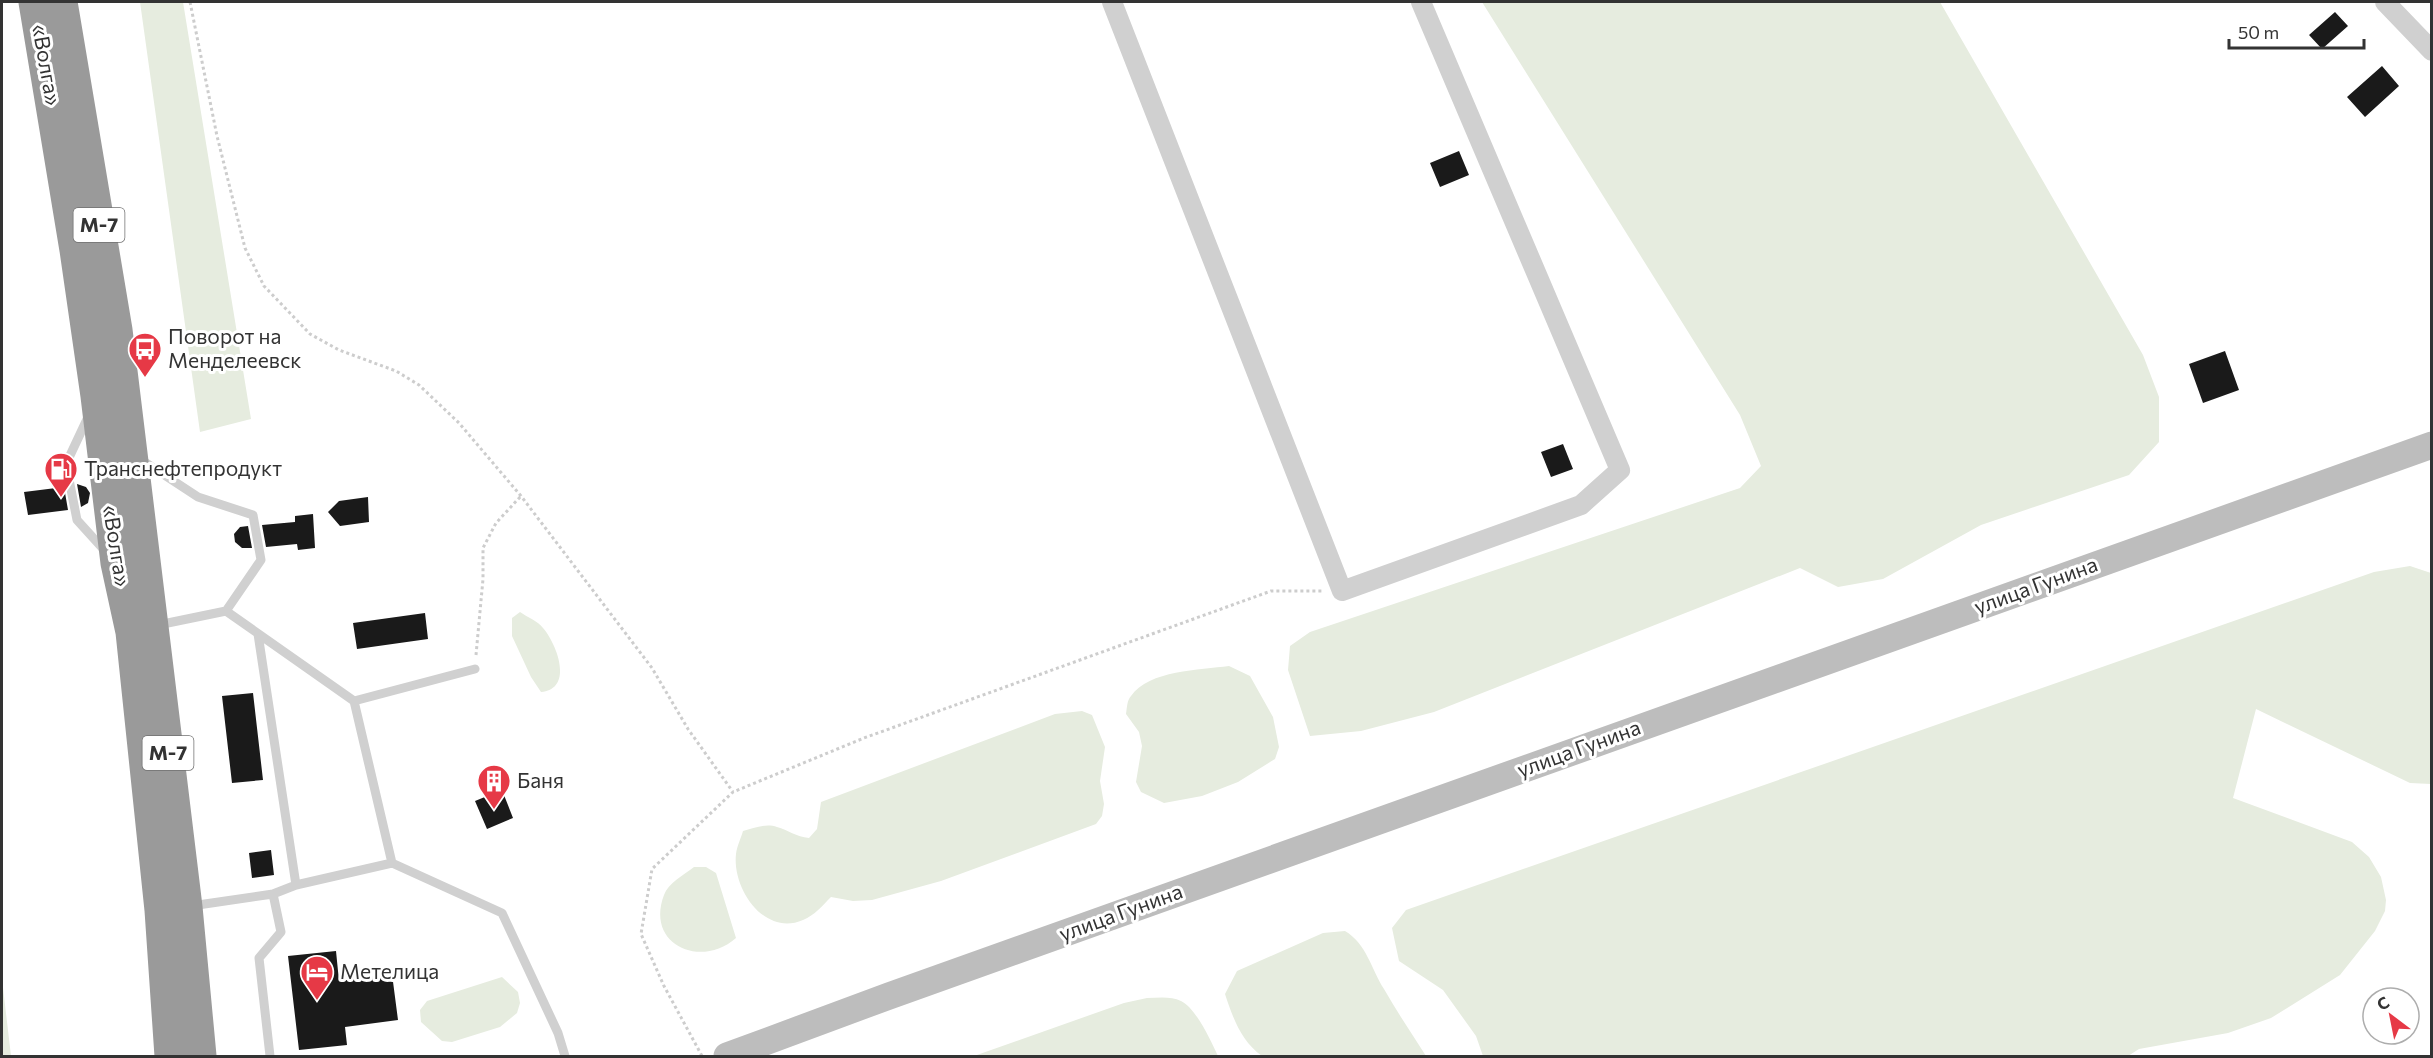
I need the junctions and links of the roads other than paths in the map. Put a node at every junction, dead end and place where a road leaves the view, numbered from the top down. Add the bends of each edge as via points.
1 (35, 2) edge
2 (61, 2) edge
3 (1112, 2) edge
4 (1421, 2) edge
5 (2385, 2) edge
6 (2432, 51) edge
7 (2432, 445) edge
8 (130, 449) junction
9 (226, 611) junction
10 (153, 626) junction
11 (258, 634) junction
12 (475, 669) road end
13 (354, 701) junction
14 (392, 864) junction
15 (296, 885) junction
16 (273, 894) junction
17 (186, 907) junction
18 (171, 1056) edge
19 (201, 1056) edge
20 (270, 1056) edge
21 (565, 1056) edge
22 (727, 1056) edge

1 - 18 highway, «Волга» / М-7 via 98,396 117,563 132,632 161,910
2 - 8 highway, «Волга» / М-7 via 116,330
3 - 4 street via 1342,591 1581,505 1620,470
5 - 6 street
7 - 22 main road, улица Гунина
8 - 9 lane via 198,497 253,515 261,560
8 - 10 highway, «Волга» / М-7
9 - 10 lane
9 - 11 lane
10 - 17 highway, «Волга» / М-7
11 - 13 lane
11 - 15 lane
12 - 13 lane
13 - 14 lane
14 - 15 lane
14 - 21 lane via 502,913
15 - 16 lane
16 - 17 lane
16 - 20 lane via 281,932 259,958
17 - 19 highway, «Волга» / М-7

